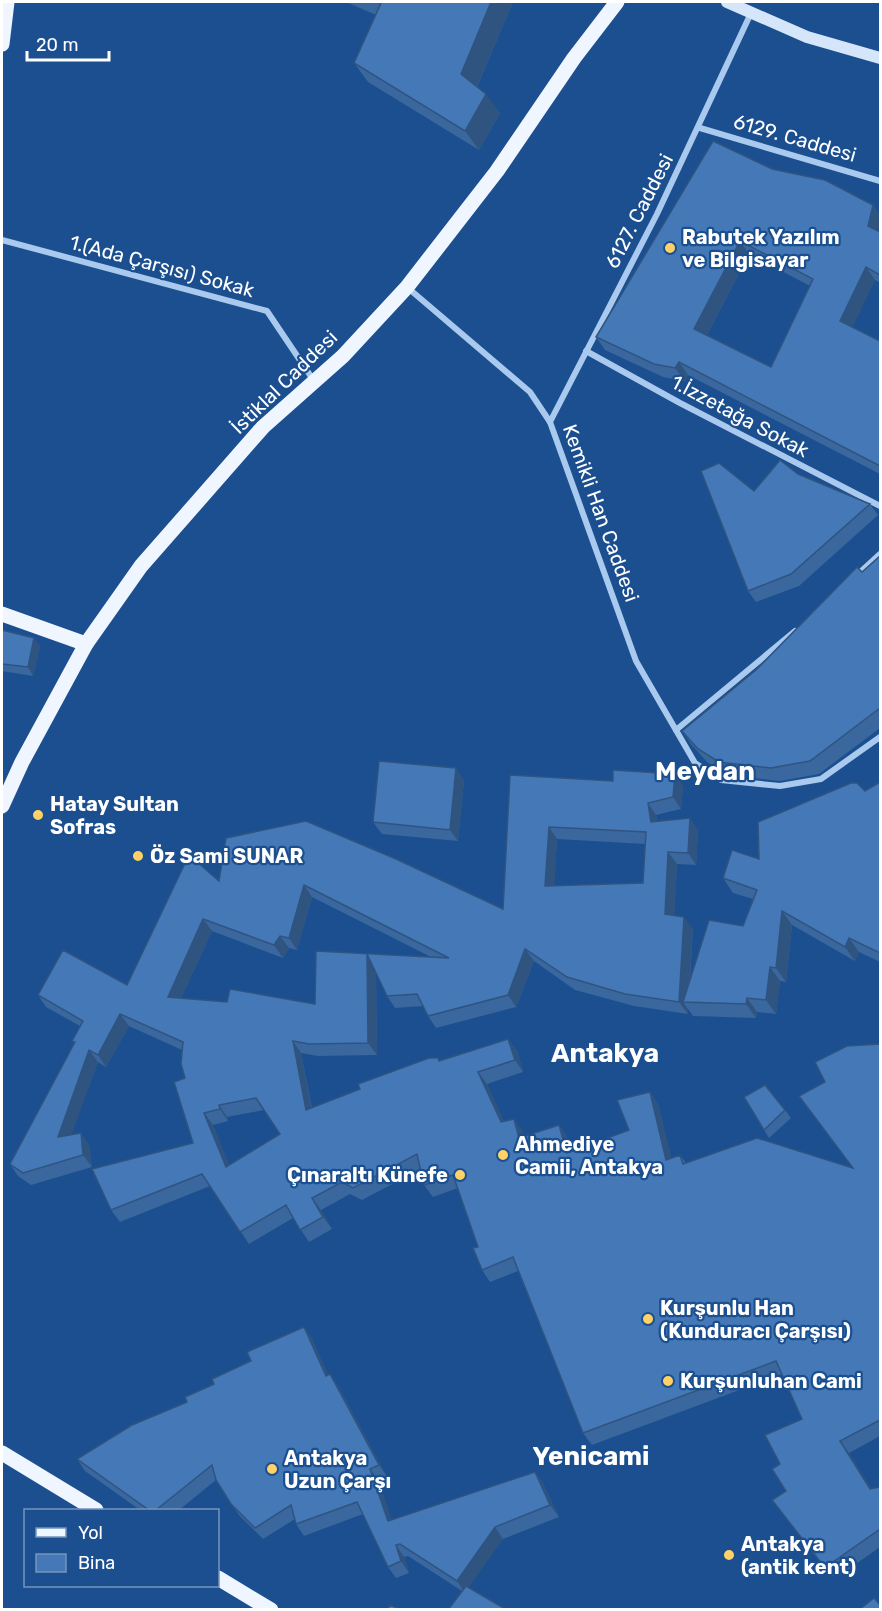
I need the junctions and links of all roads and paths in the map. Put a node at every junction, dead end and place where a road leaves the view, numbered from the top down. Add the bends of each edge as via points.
1 (7, 2) edge
2 (617, 2) edge
3 (727, 2) edge
4 (752, 13) junction
5 (2, 44) edge
6 (880, 58) edge
7 (700, 128) junction
8 (880, 181) edge
9 (2, 240) edge
10 (407, 287) junction
11 (586, 351) junction
12 (314, 382) junction
13 (550, 422) junction
14 (880, 506) edge
15 (880, 554) edge
16 (854, 578) edge
17 (2, 614) edge
18 (801, 625) edge
19 (86, 644) junction
20 (676, 730) junction
21 (880, 737) edge
22 (2, 806) edge
23 (2, 1453) edge
24 (94, 1509) edge
25 (219, 1579) edge
26 (271, 1610) edge

1 - 5 main road
2 - 10 main road, İstiklal Caddesi via 497,171
3 - 4 street
4 - 6 street via 807,37
4 - 7 street, 6127. Caddesi
7 - 8 street, 6129. Caddesi
7 - 11 street, 6127. Caddesi
9 - 12 street, 1.(Ada Çarşısı) Sokak via 267,311
10 - 12 main road, İstiklal Caddesi
10 - 13 street, Kemikli Han Caddesi via 530,392
11 - 13 street, 6127. Caddesi
11 - 14 street, 1.İzzetağa Sokak
12 - 19 main road, İstiklal Caddesi via 263,428 141,566
13 - 20 street, Kemikli Han Caddesi via 636,661
15 - 16 street
17 - 19 main road
18 - 20 street
19 - 22 main road, İstiklal Caddesi
20 - 21 street, Kemikli Han Caddesi via 695,763 722,780 780,786 822,779
23 - 24 main road
25 - 26 main road

